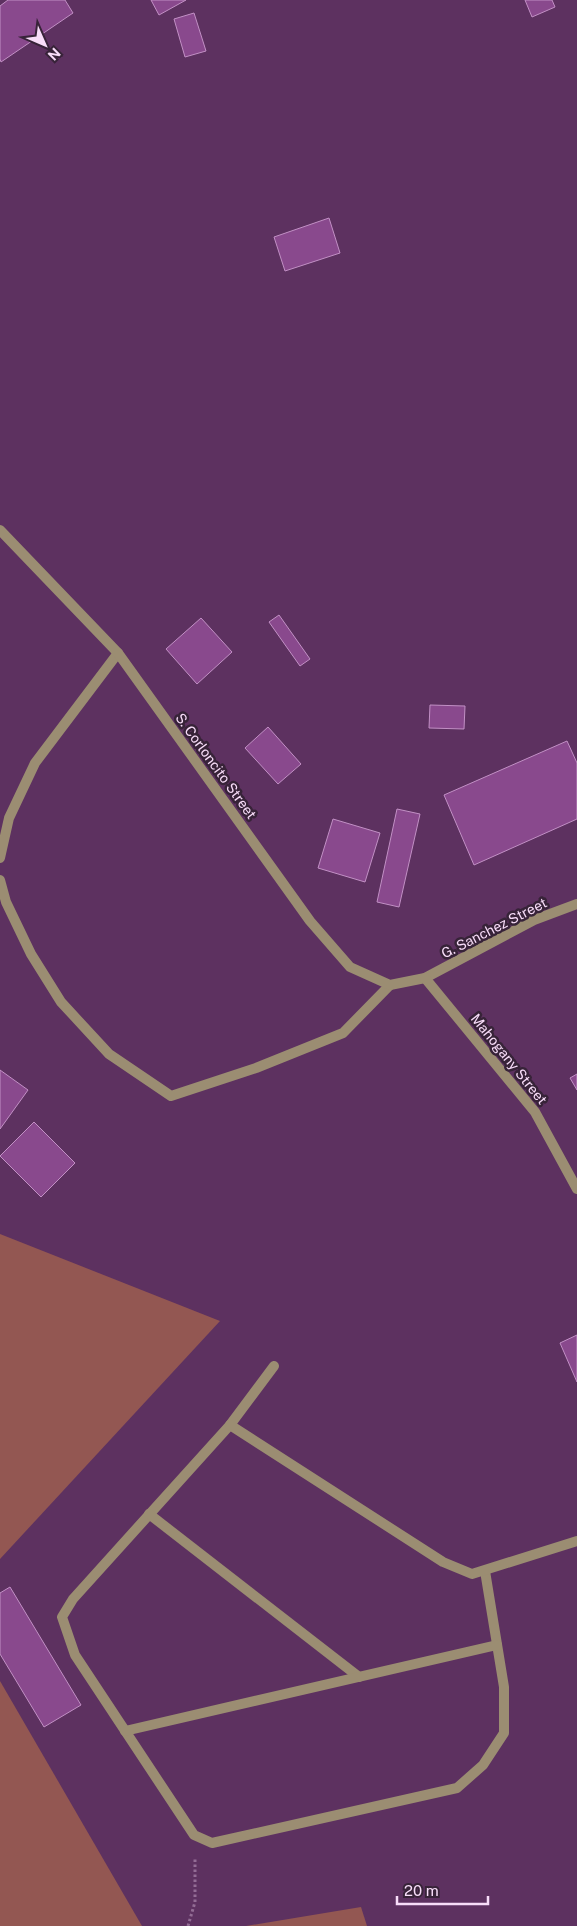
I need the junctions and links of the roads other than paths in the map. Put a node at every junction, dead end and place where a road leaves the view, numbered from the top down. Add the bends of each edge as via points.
1 (0, 530) edge
2 (118, 653) junction
3 (0, 858) edge
4 (0, 880) edge
5 (577, 904) edge
6 (425, 978) junction
7 (390, 985) junction
8 (577, 1189) edge
9 (274, 1366) dead end
10 (230, 1425) junction
11 (149, 1514) junction
12 (577, 1541) edge
13 (485, 1571) junction
14 (497, 1645) junction
15 (359, 1677) junction
16 (126, 1731) junction

1 - 2 street, S. Corloncito Street
2 - 3 street via 35,763 9,818
2 - 7 street, S. Corloncito Street via 310,921 350,967
4 - 7 street via 6,902 31,954 61,1002 109,1054 171,1096 256,1068 343,1033
5 - 6 street, G. Sanchez Street via 534,920
6 - 7 street
6 - 8 street, Mahogany Street via 535,1112
9 - 10 street
10 - 11 street
10 - 13 street via 443,1562 472,1574
11 - 15 street
11 - 16 street via 73,1599 62,1617 76,1655
12 - 13 street
13 - 14 street
14 - 15 street
14 - 16 street via 504,1687 504,1733 482,1765 456,1788 212,1843 194,1835
15 - 16 street

